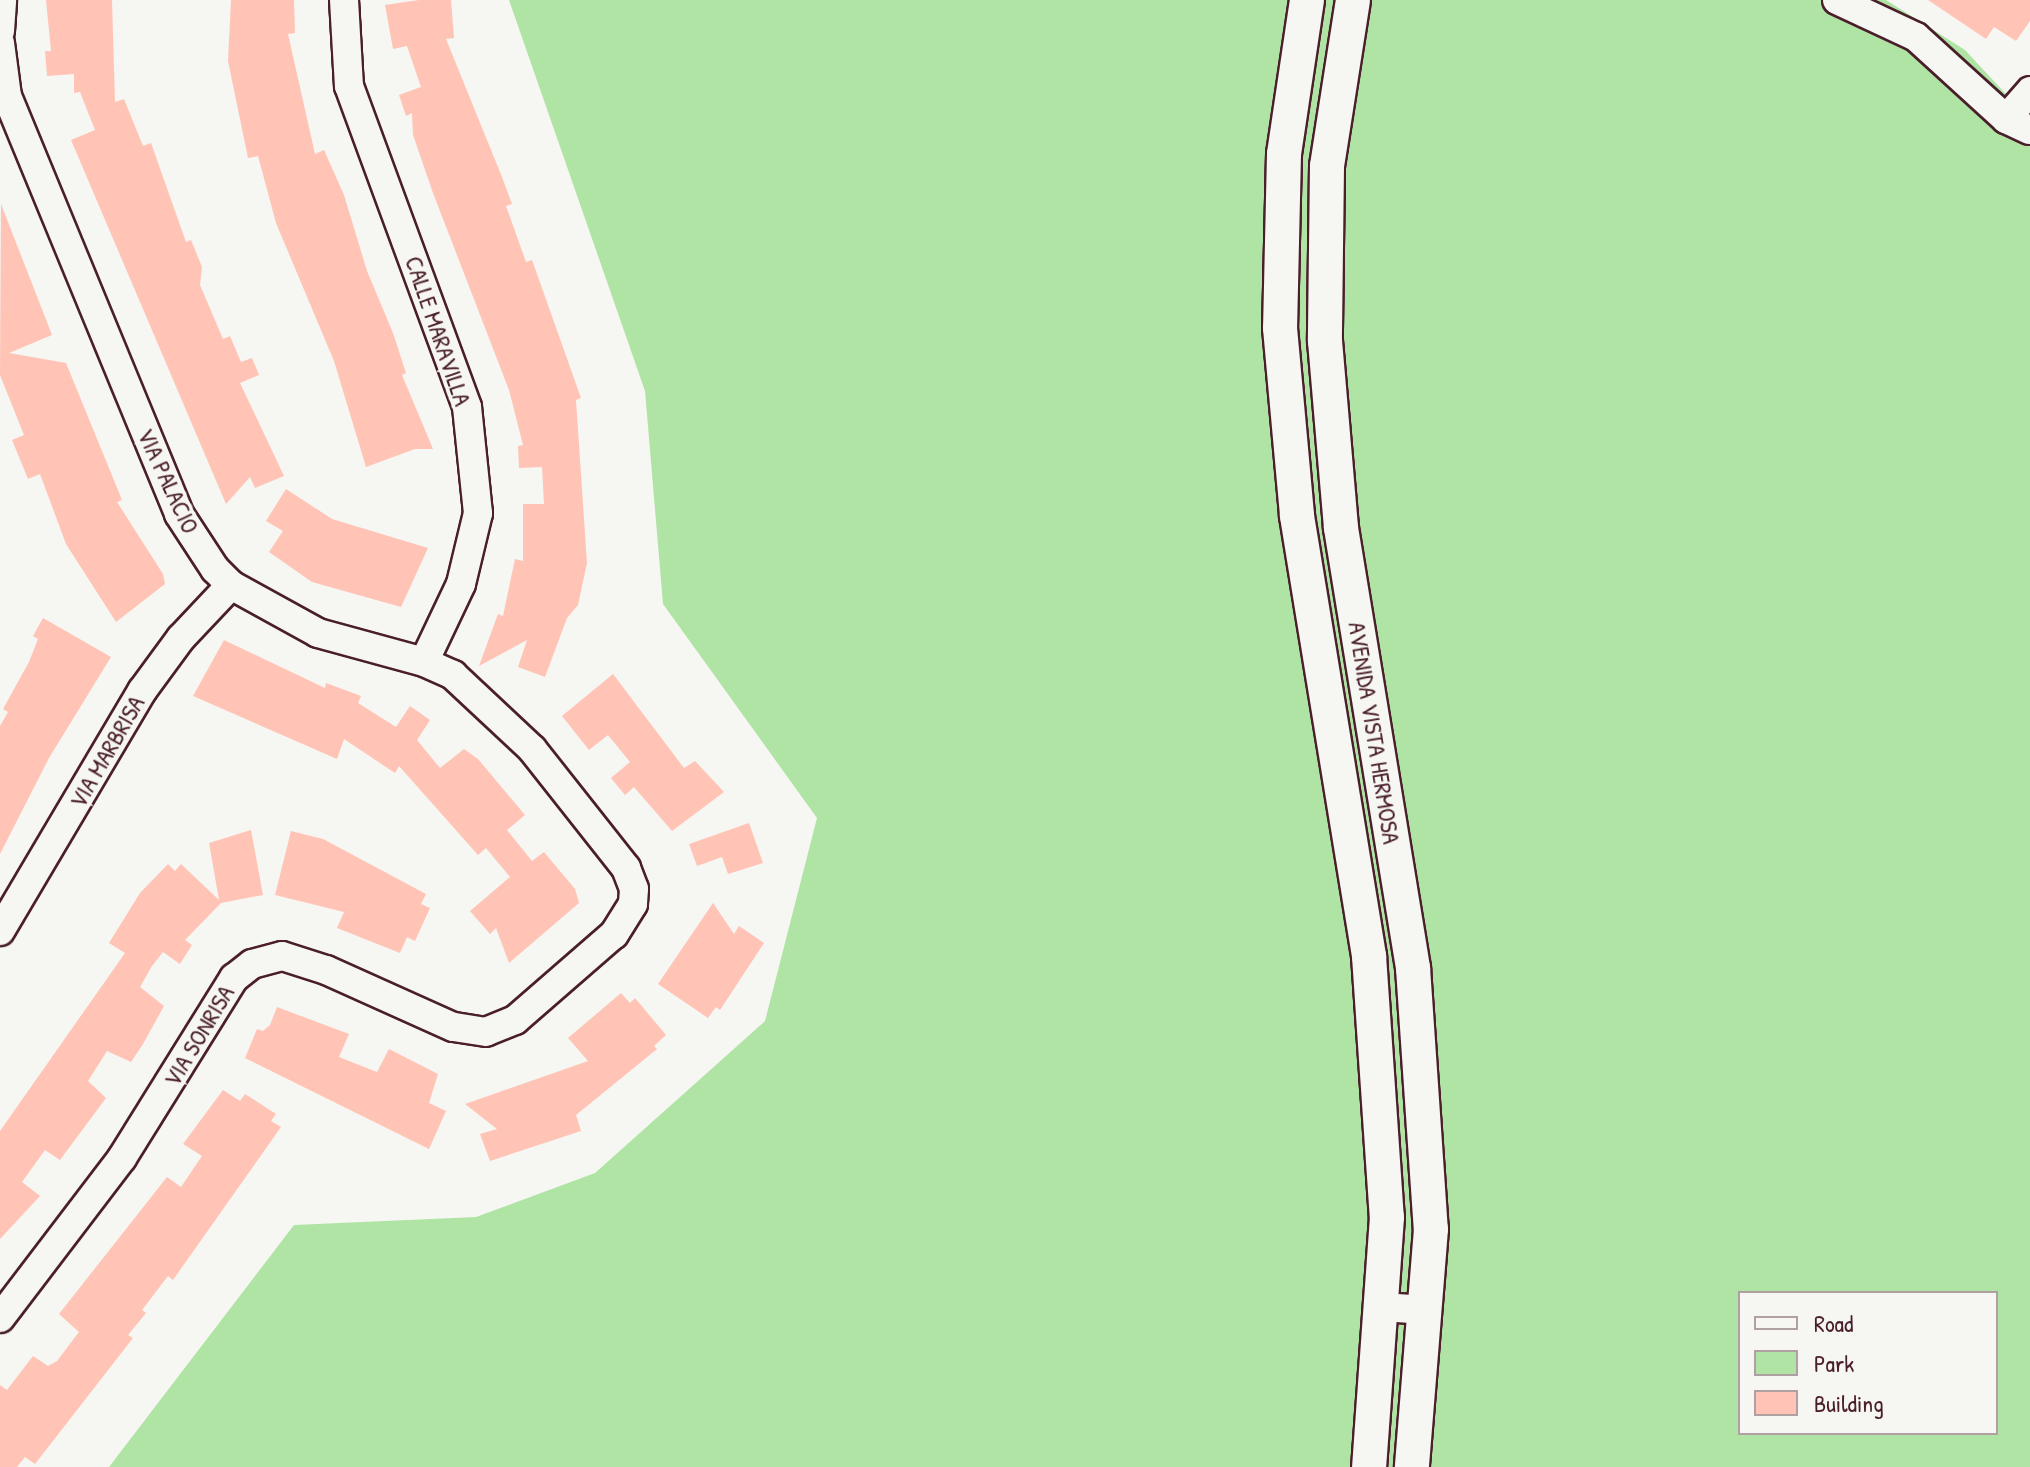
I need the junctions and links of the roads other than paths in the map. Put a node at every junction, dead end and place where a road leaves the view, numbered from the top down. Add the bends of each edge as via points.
1 (2, 0) edge
2 (344, 0) edge
3 (1307, 0) edge
4 (1353, 0) edge
5 (1837, 0) edge
6 (0, 31) edge
7 (0, 43) edge
8 (2030, 91) edge
9 (2018, 125) edge
10 (231, 585) junction
11 (424, 662) junction
12 (633, 904) joint
13 (0, 931) edge
14 (1382, 1307) junction
15 (1426, 1310) junction
16 (0, 1318) edge
17 (1369, 1467) edge
18 (1412, 1467) edge

1 - 6 street
2 - 11 street, CALLE MARAVILLA via 349,86 467,407 478,513 461,584
3 - 14 main road, AVENIDA VISTA HERMOSA via 1284,154 1280,328 1297,516 1369,956 1387,1217
4 - 15 main road, AVENIDA VISTA HERMOSA via 1327,166 1325,341 1341,528 1413,968 1431,1229
5 - 9 street via 1916,37
7 - 10 street, VIA PALACIO via 7,96 179,514
8 - 9 street
10 - 11 street, VIA PALACIO via 318,633
10 - 13 street, VIA MARBRISA via 181,638 142,691
11 - 12 street, VIA PALACIO via 453,675 532,749 626,868
12 - 16 street, VIA SONRISA via 614,934 570,973 515,1020 486,1032 453,1027 282,956 252,964 234,978 122,1158
14 - 15 street
14 - 17 main road, AVENIDA VISTA HERMOSA
15 - 18 main road, AVENIDA VISTA HERMOSA

